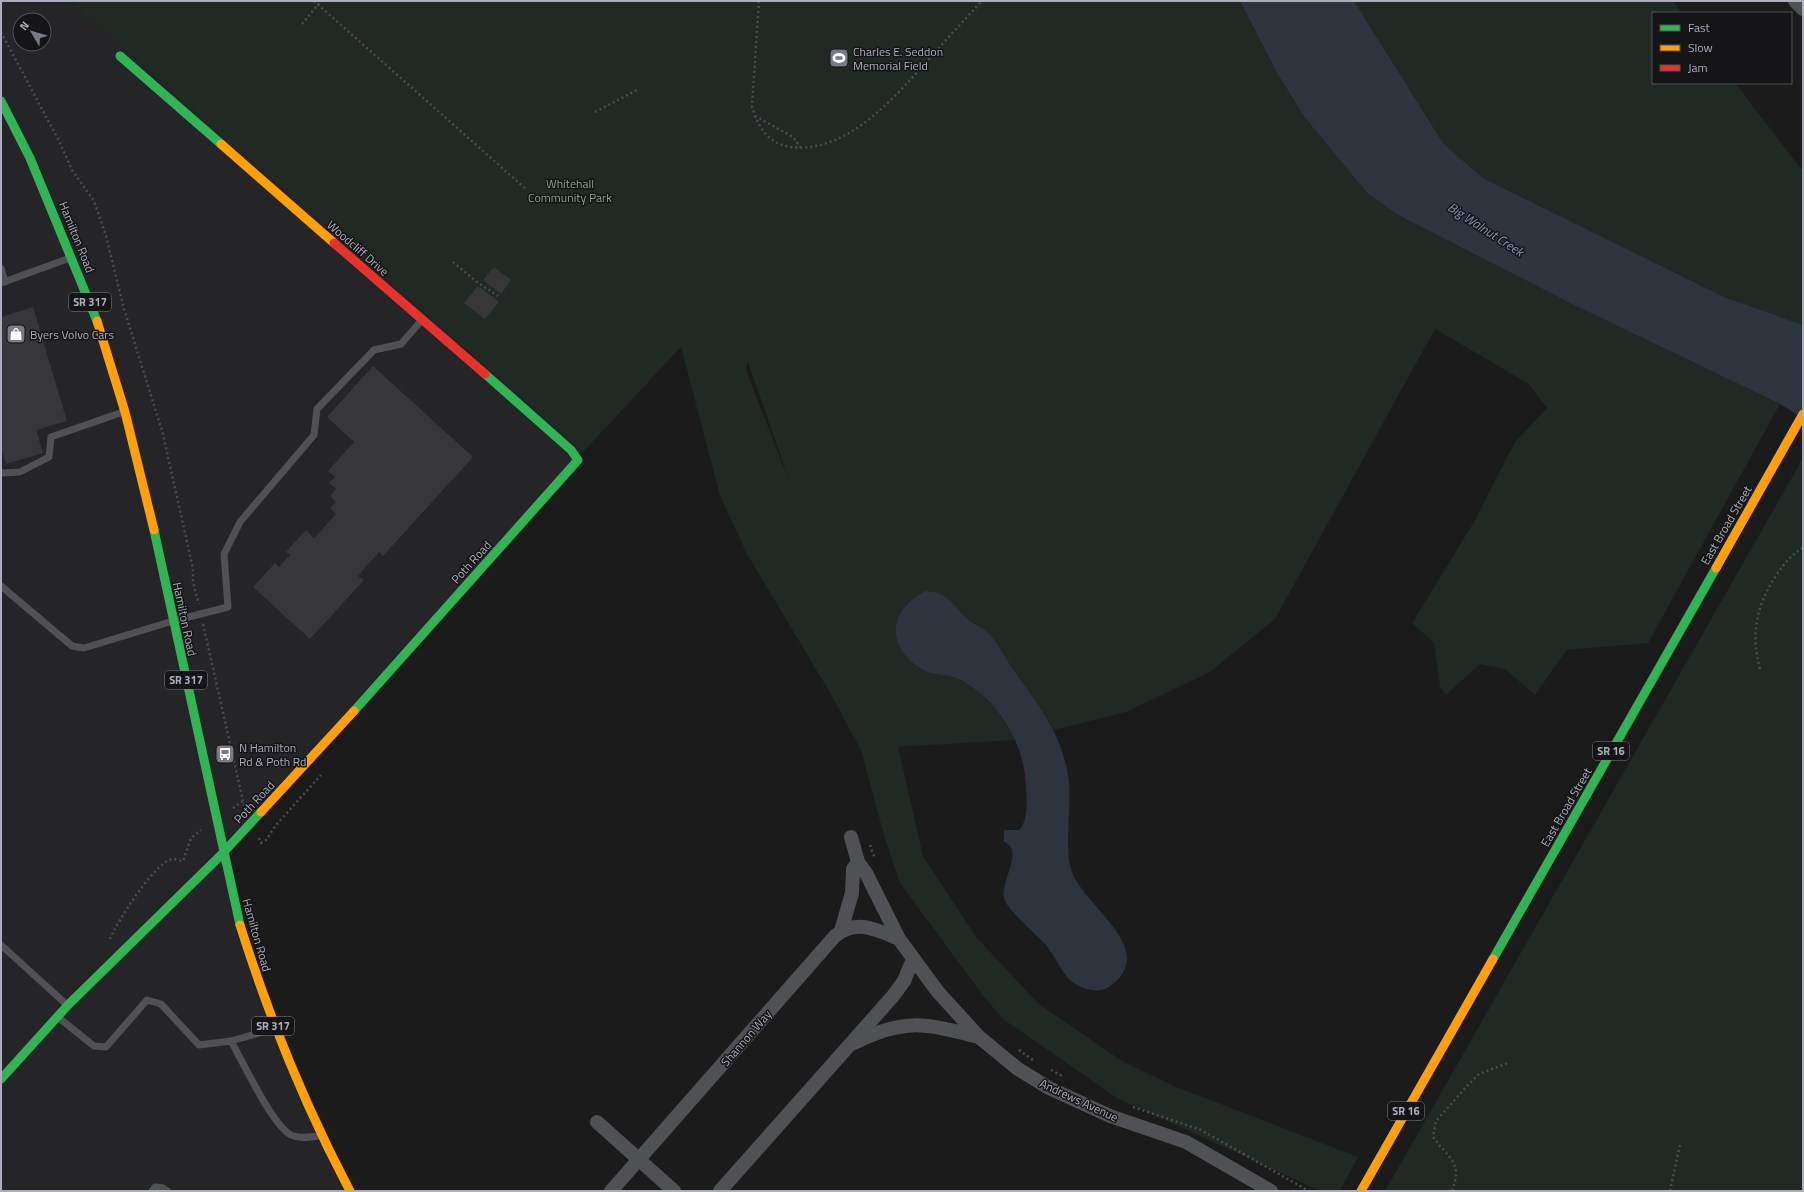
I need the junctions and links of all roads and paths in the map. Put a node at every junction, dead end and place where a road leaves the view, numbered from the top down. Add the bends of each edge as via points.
1 (314, 1) edge
2 (321, 1) edge
3 (759, 1) edge
4 (982, 1) edge
5 (1795, 1) edge
6 (319, 5) junction
7 (1803, 9) edge
8 (302, 24) dead end
9 (120, 56) dead end
10 (639, 89) dead end
11 (1, 101) edge
12 (595, 112) dead end
13 (754, 115) junction
14 (801, 148) junction
15 (527, 190) dead end
16 (72, 257) junction
17 (453, 262) dead end
18 (1, 268) edge
19 (3, 282) edge
20 (498, 296) dead end
21 (422, 320) junction
22 (125, 412) junction
23 (1803, 414) edge
24 (578, 460) joint
25 (1, 473) edge
26 (1803, 548) edge
27 (1, 586) edge
28 (173, 621) junction
29 (1760, 669) dead end
30 (851, 837) dead end
31 (224, 852) junction
32 (858, 862) junction
33 (841, 931) junction
34 (899, 939) junction
35 (1, 945) edge
36 (913, 959) junction
37 (68, 1005) junction
38 (58, 1016) junction
39 (274, 1029) junction
40 (979, 1037) junction
41 (231, 1041) junction
42 (849, 1045) junction
43 (1015, 1046) dead end
44 (1038, 1062) dead end
45 (1508, 1063) dead end
46 (1049, 1070) dead end
47 (1, 1079) edge
48 (1068, 1080) dead end
49 (1130, 1106) dead end
50 (597, 1122) dead end
51 (321, 1136) junction
52 (1680, 1144) dead end
53 (640, 1160) junction
54 (152, 1191) edge
55 (167, 1191) edge
56 (350, 1191) edge
57 (611, 1191) edge
58 (674, 1191) edge
59 (720, 1191) edge
60 (1272, 1191) edge
61 (1309, 1191) edge
62 (1361, 1191) edge
63 (1452, 1191) edge
64 (1670, 1191) edge

1 - 6 path
2 - 6 path
3 - 13 path via 752,106
4 - 14 path via 876,113 831,142
5 - 7 street
6 - 8 path
6 - 15 path
9 - 21 main road, Woodcliff Drive
10 - 12 path
11 - 16 main road, Hamilton Road / SR 317 via 25,147
13 - 14 path via 793,137
13 - 14 path via 768,137 787,146
16 - 19 lane
16 - 22 main road, Hamilton Road / SR 317 via 93,308
17 - 20 path
18 - 19 lane
21 - 24 main road, Woodcliff Drive via 571,450
21 - 28 lane via 401,344 374,350 317,409 314,435 240,522 224,554 228,607
22 - 25 lane via 50,437 49,457 20,472
22 - 28 main road, Hamilton Road / SR 317 via 150,511
23 - 62 main road, East Broad Street / SR 16
24 - 31 main road, Poth Road via 373,691
26 - 29 path via 1789,558 1763,596 1756,625 1756,656
27 - 28 lane via 72,646 84,648
28 - 31 main road, Hamilton Road / SR 317
30 - 32 street, Andrews Avenue
31 - 37 main road, Poth Road
31 - 39 main road, Hamilton Road / SR 317 via 239,921
32 - 33 street via 853,869 852,893
32 - 34 street, Andrews Avenue
33 - 34 street via 863,926
33 - 53 street, Shannon Way
34 - 36 street, Andrews Avenue
35 - 37 lane
36 - 40 street, Andrews Avenue via 948,1005
36 - 42 street via 908,974 899,988
37 - 38 main road, Poth Road
38 - 41 lane via 94,1046 106,1047 147,1000 161,1004 199,1045
38 - 47 main road, Poth Road
39 - 41 lane
39 - 51 main road, Hamilton Road / SR 317
40 - 42 street via 938,1026 915,1024 875,1033
40 - 60 street, Andrews Avenue via 1018,1069 1049,1088 1110,1116 1186,1142
41 - 51 lane via 277,1122 290,1134 298,1137
42 - 59 street
43 - 44 path
45 - 63 path via 1479,1074 1436,1121 1434,1137 1455,1163 1456,1179
46 - 48 path
49 - 61 path via 1201,1130
50 - 53 street
51 - 56 main road, Hamilton Road / SR 317
52 - 64 path
53 - 57 street, Shannon Way
53 - 58 street
54 - 55 lane via 155,1187

